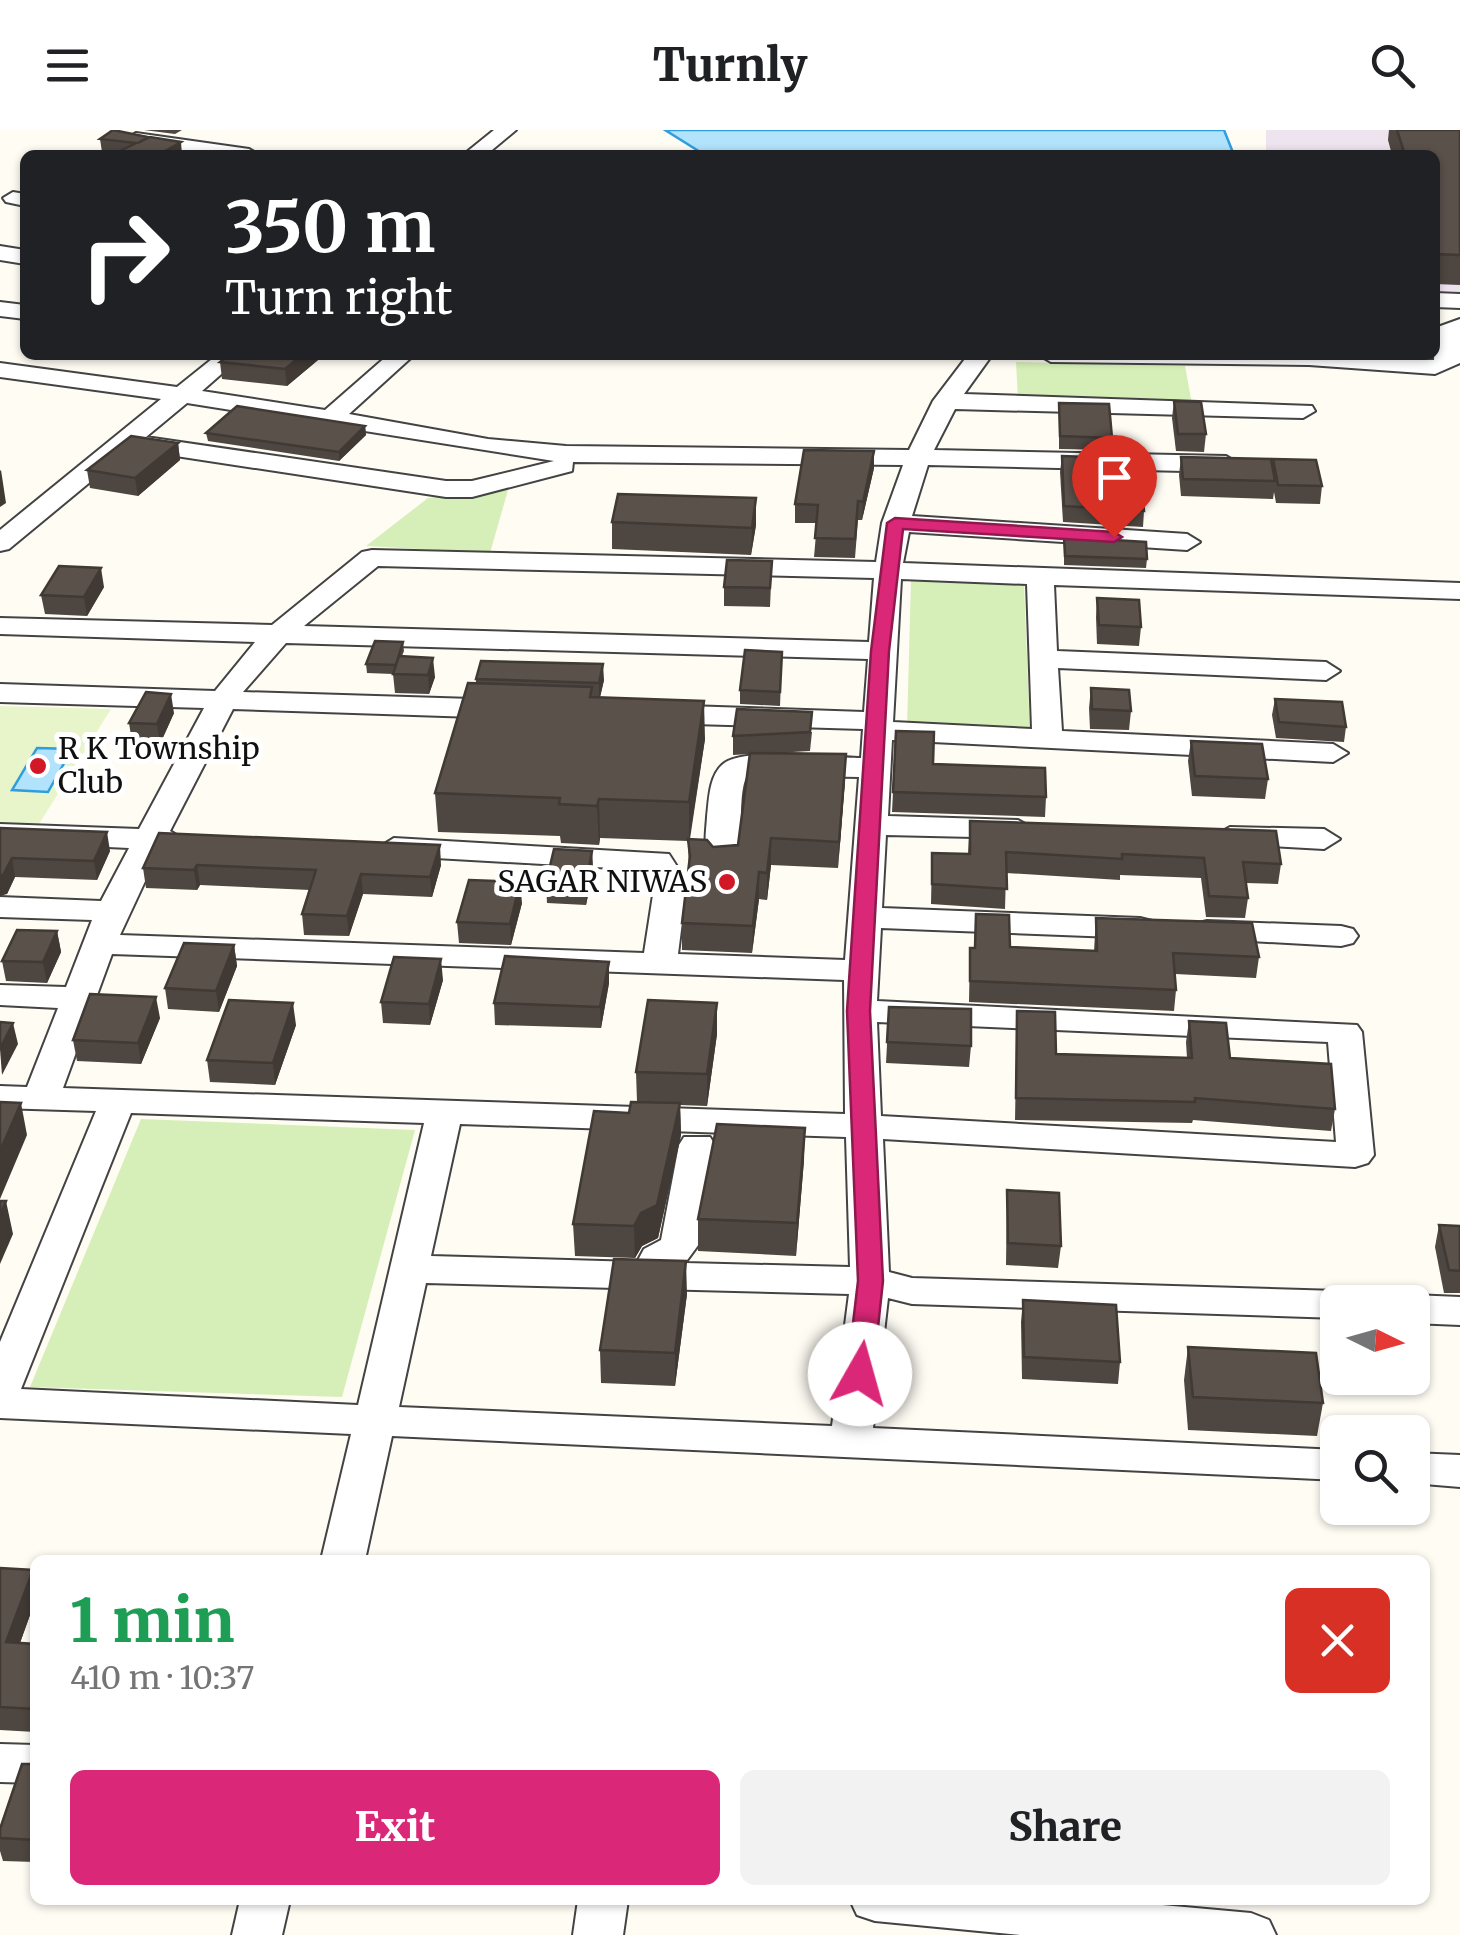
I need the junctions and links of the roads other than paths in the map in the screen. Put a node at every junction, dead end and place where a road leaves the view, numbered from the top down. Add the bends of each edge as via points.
1 (506, 130) edge
2 (125, 137) edge
3 (215, 150) edge
4 (480, 150) edge
5 (1460, 303) edge
6 (1460, 313) edge
7 (1460, 326) edge
8 (53, 360) edge
9 (225, 360) edge
10 (396, 360) edge
11 (976, 360) edge
12 (1198, 360) edge
13 (1273, 360) edge
14 (0, 370) edge
15 (32, 374) junction
16 (183, 396) junction
17 (945, 401) junction
18 (1204, 408) junction
19 (1304, 411) dead end
20 (330, 418) junction
21 (128, 441) junction
22 (593, 457) junction
23 (914, 457) junction
24 (1252, 465) edge
25 (895, 523) junction
26 (1186, 542) dead end
27 (0, 543) edge
28 (888, 572) junction
29 (1040, 576) junction
30 (1460, 591) edge
31 (0, 626) edge
32 (278, 636) junction
33 (880, 651) junction
34 (1043, 660) junction
35 (1326, 671) dead end
36 (0, 693) edge
37 (222, 700) junction
38 (540, 710) edge
39 (618, 713) edge
40 (877, 726) junction
41 (1047, 739) junction
42 (1333, 753) dead end
43 (876, 768) junction
44 (873, 824) junction
45 (1050, 830) edge
46 (0, 834) edge
47 (1206, 836) edge
48 (1324, 839) dead end
49 (148, 840) junction
50 (206, 842) edge
51 (359, 847) edge
52 (724, 863) edge
53 (0, 907) edge
54 (112, 911) junction
55 (866, 917) junction
56 (1341, 936) dead end
57 (101, 944) junction
58 (660, 962) junction
59 (864, 971) junction
60 (0, 995) edge
61 (79, 998) junction
62 (859, 1011) junction
63 (0, 1097) edge
64 (41, 1098) junction
65 (118, 1101) junction
66 (444, 1115) junction
67 (860, 1126) junction
68 (697, 1145) dead end
69 (409, 1269) junction
70 (653, 1276) junction
71 (870, 1281) junction
72 (1320, 1304) edge
73 (1430, 1310) edge
74 (1460, 1311) edge
75 (0, 1391) edge
76 (0, 1403) edge
77 (375, 1419) junction
78 (851, 1442) junction
79 (1320, 1464) edge
80 (1430, 1469) edge
81 (1460, 1471) edge
82 (344, 1555) edge
83 (0, 1763) edge
84 (30, 1764) edge
85 (264, 1905) edge
86 (603, 1905) edge
87 (930, 1905) edge
88 (257, 1935) edge
89 (598, 1935) edge
90 (1251, 1935) edge

1 - 4 street
2 - 3 street
5 - 6 street
7 - 13 street via 1445,330 1448,362 1435,367
8 - 15 street
9 - 16 street
10 - 20 street
11 - 17 street
12 - 18 street
14 - 15 street
15 - 16 street
16 - 20 street
16 - 21 street
17 - 18 street
17 - 23 street
18 - 19 street
20 - 22 street via 526,454
21 - 22 street via 446,489 472,489
21 - 27 street
22 - 23 street
23 - 24 street
23 - 25 street
25 - 26 street
25 - 28 street
28 - 29 street
28 - 32 street via 389,556 372,558
28 - 33 street
29 - 30 street
29 - 34 street
31 - 32 street
32 - 33 street
32 - 37 street via 238,674
33 - 40 street
34 - 35 street
34 - 41 street
36 - 37 street
37 - 38 street
37 - 49 street
39 - 40 street
40 - 41 street
40 - 43 street
41 - 42 street
43 - 44 street
43 - 52 street via 733,769
44 - 45 street
44 - 55 street
46 - 49 street
47 - 48 street
49 - 50 street
49 - 54 street
51 - 58 street via 658,861 671,882
53 - 54 street
54 - 57 street
55 - 56 street
55 - 59 street
57 - 58 street
57 - 61 street
58 - 59 street
59 - 62 street
60 - 61 street
61 - 64 street
62 - 67 street
62 - 67 street via 1346,1032 1355,1156
63 - 64 street
64 - 65 street
65 - 66 street
65 - 75 street
66 - 67 street
66 - 69 street
67 - 71 street
68 - 70 street via 680,1244 658,1258
69 - 70 street
69 - 77 street
70 - 71 street
71 - 72 street via 912,1291
71 - 78 street
73 - 74 street
76 - 77 street
77 - 78 street
77 - 82 street
78 - 79 street
80 - 81 street
83 - 84 street
85 - 88 street
86 - 89 street
87 - 90 street

